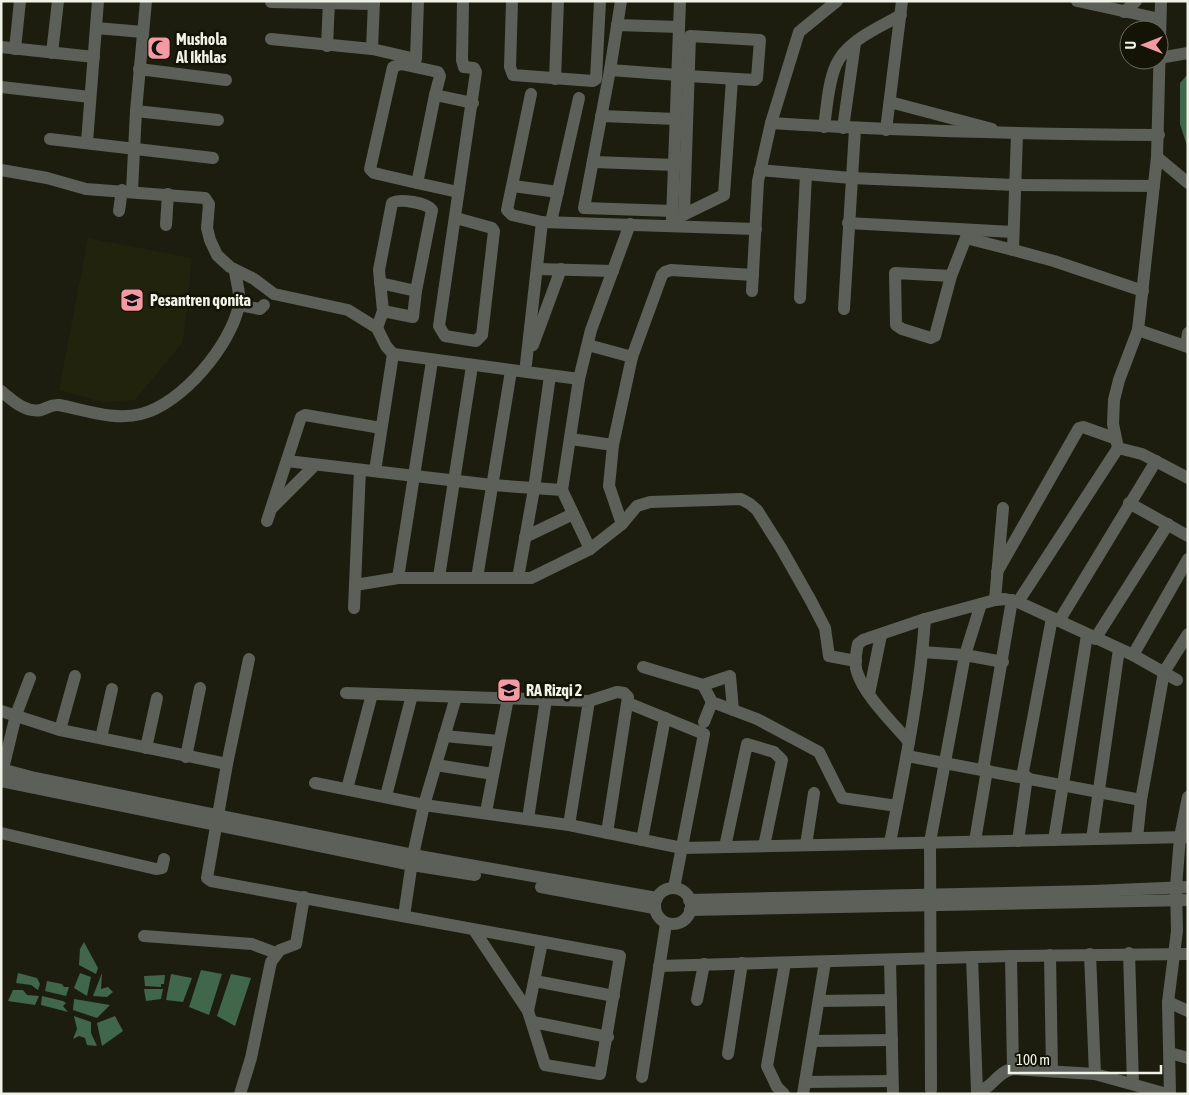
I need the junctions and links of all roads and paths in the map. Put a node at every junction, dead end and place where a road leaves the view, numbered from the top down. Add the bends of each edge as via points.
1 (20, 1) edge
2 (58, 1) edge
3 (98, 1) edge
4 (146, 1) edge
5 (418, 1) edge
6 (463, 1) edge
7 (512, 1) edge
8 (558, 1) edge
9 (600, 1) edge
10 (621, 1) edge
11 (680, 1) edge
12 (837, 1) edge
13 (902, 1) edge
14 (1078, 1) edge
15 (1136, 1) edge
16 (1161, 1) edge
17 (271, 2) edge
18 (329, 3) edge
19 (374, 3) edge
20 (1124, 12) junction
21 (901, 15) junction
22 (1160, 19) joint
23 (617, 25) junction
24 (679, 27) junction
25 (96, 28) junction
26 (143, 32) junction
27 (271, 39) dead end
28 (855, 42) junction
29 (327, 46) junction
30 (1, 47) edge
31 (15, 49) junction
32 (372, 49) junction
33 (52, 53) junction
34 (1188, 53) edge
35 (1169, 56) edge
36 (94, 57) junction
37 (139, 70) junction
38 (610, 70) junction
39 (1159, 70) edge
40 (683, 75) junction
41 (554, 78) junction
42 (732, 78) junction
43 (226, 80) dead end
44 (1, 87) edge
45 (531, 94) dead end
46 (435, 95) junction
47 (90, 97) junction
48 (579, 98) dead end
49 (890, 102) junction
50 (472, 103) junction
51 (136, 111) junction
52 (601, 116) junction
53 (676, 119) junction
54 (218, 120) dead end
55 (771, 123) junction
56 (824, 126) junction
57 (849, 128) junction
58 (886, 130) junction
59 (996, 134) junction
60 (1017, 134) junction
61 (1158, 135) junction
62 (50, 139) dead end
63 (87, 142) junction
64 (133, 147) junction
65 (1157, 157) junction
66 (213, 158) dead end
67 (594, 162) junction
68 (674, 165) junction
69 (1, 170) edge
70 (760, 170) junction
71 (806, 174) junction
72 (850, 178) junction
73 (1188, 183) edge
74 (417, 184) junction
75 (1015, 185) junction
76 (513, 186) junction
77 (1154, 186) junction
78 (127, 190) junction
79 (458, 192) junction
80 (558, 192) junction
81 (168, 194) junction
82 (119, 211) dead end
83 (456, 218) junction
84 (676, 218) junction
85 (547, 222) junction
86 (848, 223) junction
87 (630, 224) junction
88 (166, 225) dead end
89 (756, 229) junction
90 (1013, 232) junction
91 (967, 234) junction
92 (1013, 250) junction
93 (536, 269) junction
94 (561, 270) junction
95 (235, 271) junction
96 (613, 271) junction
97 (753, 275) junction
98 (951, 276) junction
99 (380, 283) junction
100 (416, 291) junction
101 (752, 291) dead end
102 (1143, 291) junction
103 (800, 298) dead end
104 (264, 304) dead end
105 (239, 305) junction
106 (844, 309) dead end
107 (383, 311) junction
108 (377, 328) junction
109 (1138, 330) junction
110 (1187, 342) edge
111 (588, 345) junction
112 (393, 354) junction
113 (632, 357) junction
114 (432, 361) junction
115 (472, 366) junction
116 (525, 368) junction
117 (511, 370) junction
118 (550, 376) junction
119 (579, 379) junction
120 (1, 391) edge
121 (381, 428) junction
122 (571, 438) junction
123 (1116, 443) junction
124 (613, 445) junction
125 (287, 461) junction
126 (1156, 461) junction
127 (315, 466) junction
128 (360, 470) junction
129 (375, 471) junction
130 (416, 475) junction
131 (1188, 478) edge
132 (456, 481) junction
133 (492, 485) junction
134 (534, 489) junction
135 (562, 490) junction
136 (1129, 503) junction
137 (1002, 508) dead end
138 (573, 514) junction
139 (622, 524) junction
140 (1168, 524) junction
141 (1188, 536) edge
142 (525, 537) junction
143 (590, 549) junction
144 (1188, 559) edge
145 (997, 572) junction
146 (398, 578) junction
147 (439, 578) junction
148 (477, 578) junction
149 (518, 578) junction
150 (355, 585) junction
151 (995, 600) junction
152 (1015, 601) junction
153 (981, 604) junction
154 (354, 608) dead end
155 (925, 619) junction
156 (1055, 619) junction
157 (1188, 634) edge
158 (881, 635) junction
159 (1091, 637) junction
160 (1120, 649) junction
161 (922, 652) junction
162 (965, 655) junction
163 (1133, 655) junction
164 (249, 659) dead end
165 (856, 662) junction
166 (1003, 662) junction
167 (643, 667) dead end
168 (1164, 672) junction
169 (75, 676) dead end
170 (30, 678) dead end
171 (1177, 680) dead end
172 (703, 685) junction
173 (200, 688) dead end
174 (112, 689) dead end
175 (346, 693) dead end
176 (372, 694) junction
177 (869, 694) junction
178 (412, 695) junction
179 (456, 697) junction
180 (157, 698) dead end
181 (508, 698) junction
182 (546, 699) junction
183 (589, 701) junction
184 (712, 702) junction
185 (628, 703) junction
186 (733, 710) junction
187 (1, 711) edge
188 (16, 715) junction
189 (665, 718) junction
190 (704, 722) dead end
191 (60, 730) junction
192 (444, 736) junction
193 (101, 738) junction
194 (500, 741) junction
195 (909, 742) junction
196 (146, 748) junction
197 (907, 756) junction
198 (186, 757) junction
199 (943, 762) junction
200 (227, 764) junction
201 (436, 765) junction
202 (985, 770) junction
203 (2, 774) edge
204 (493, 774) junction
205 (1024, 777) junction
206 (315, 783) dead end
207 (1063, 785) junction
208 (347, 789) junction
209 (1099, 792) junction
210 (814, 794) dead end
211 (386, 796) junction
212 (1188, 796) edge
213 (1141, 800) junction
214 (424, 805) junction
215 (897, 806) junction
216 (486, 812) junction
217 (528, 819) junction
218 (218, 820) junction
219 (569, 825) junction
220 (1, 833) edge
221 (607, 833) junction
222 (1184, 837) edge
223 (1137, 838) junction
224 (1092, 839) junction
225 (642, 840) junction
226 (1054, 840) junction
227 (1018, 841) junction
228 (930, 842) junction
229 (975, 842) junction
230 (890, 843) junction
231 (764, 846) junction
232 (806, 846) junction
233 (725, 847) junction
234 (682, 848) junction
235 (164, 859) dead end
236 (413, 860) junction
237 (1182, 887) edge
238 (674, 888) junction
239 (304, 896) junction
240 (930, 900) junction
241 (1182, 900) edge
242 (656, 903) junction
243 (690, 905) junction
244 (404, 916) junction
245 (666, 924) junction
246 (474, 930) junction
247 (144, 936) dead end
248 (542, 942) junction
249 (276, 953) junction
250 (1129, 953) junction
251 (1090, 954) junction
252 (1188, 954) edge
253 (1050, 955) junction
254 (1011, 956) junction
255 (1172, 956) junction
256 (972, 957) junction
257 (930, 959) junction
258 (890, 960) junction
259 (825, 962) junction
260 (742, 963) junction
261 (785, 963) junction
262 (704, 964) junction
263 (659, 966) junction
264 (535, 981) junction
265 (614, 996) junction
266 (697, 1000) dead end
267 (891, 1000) junction
268 (818, 1001) junction
269 (1168, 1002) junction
270 (1188, 1011) edge
271 (531, 1017) junction
272 (608, 1037) junction
273 (892, 1040) junction
274 (812, 1041) junction
275 (1170, 1053) junction
276 (728, 1054) dead end
277 (1188, 1058) edge
278 (1013, 1069) junction
279 (1052, 1071) junction
280 (1094, 1074) junction
281 (642, 1077) dead end
282 (1133, 1084) junction
283 (893, 1087) edge
284 (804, 1088) edge
285 (852, 1088) edge
286 (931, 1090) dead end
287 (240, 1094) edge
288 (784, 1094) edge
289 (1169, 1094) edge

1 - 31 street
2 - 33 street
3 - 25 street
4 - 26 street
5 - 32 street via 417,59
6 - 50 street via 462,60 464,67 474,68 476,72
7 - 41 street via 511,72 514,75
8 - 41 street
9 - 41 street via 595,80
10 - 23 street
11 - 24 street
12 - 55 street via 799,32
13 - 21 street
14 - 20 street
15 - 20 street
16 - 22 street
17 - 18 street
18 - 19 street
18 - 29 street
19 - 32 street
20 - 22 street
21 - 28 street
21 - 49 street
23 - 24 street
23 - 38 street
24 - 40 street
25 - 26 street
25 - 36 street
26 - 37 street
27 - 29 street
28 - 56 street via 841,57 834,72
28 - 57 street
29 - 32 street
30 - 31 street
31 - 33 street
33 - 36 street
34 - 35 street
36 - 47 street
37 - 43 street
37 - 51 street
38 - 40 street
38 - 52 street
39 - 61 street
40 - 42 street
40 - 42 street via 690,36 758,38 758,78
40 - 53 street
40 - 84 street
42 - 84 street via 724,195
44 - 47 street
45 - 76 street
46 - 50 street
46 - 74 street
46 - 74 street via 440,76 438,72 400,64 393,67 370,169 374,173
47 - 63 street
48 - 80 street
49 - 58 street
49 - 59 street via 990,128
50 - 79 street
51 - 54 street
51 - 64 street
52 - 53 street
52 - 67 street
53 - 68 street
55 - 56 street
55 - 70 street
56 - 57 street
57 - 58 street
57 - 72 street
58 - 59 street
59 - 60 street
60 - 61 street
60 - 75 street
61 - 65 street
62 - 63 street
63 - 64 street
64 - 66 street
64 - 78 street
65 - 73 street
65 - 77 street
67 - 68 street
67 - 84 street via 586,209
68 - 84 street
69 - 78 street via 86,188
70 - 71 street
70 - 89 street
71 - 72 street
71 - 103 street
72 - 75 street
72 - 86 street
74 - 79 street
75 - 77 street
75 - 90 street
76 - 80 street
76 - 85 street via 509,213
77 - 102 street
78 - 81 street
78 - 82 street
79 - 83 street
80 - 85 street
81 - 88 street
81 - 95 street via 208,200 210,240 217,255
83 - 83 street via 439,326 445,336 476,340 482,335 494,231
84 - 87 street
84 - 89 street
85 - 87 street
85 - 93 street
86 - 91 street
86 - 106 street
87 - 96 street
89 - 97 street
90 - 91 street
90 - 92 street
91 - 92 street
91 - 98 street
92 - 102 street
93 - 94 street
93 - 116 street
94 - 96 street
94 - 116 street
95 - 105 street
95 - 108 street via 254,279 274,294 348,310
96 - 111 street
97 - 101 street
97 - 113 street via 665,272
98 - 98 street via 895,273 895,321 899,328 933,338
99 - 100 street
99 - 100 street via 379,270 392,203 398,200 428,206 432,210
99 - 107 street
100 - 107 street via 413,317
102 - 109 street
104 - 105 street via 260,309
105 - 120 street via 212,358 195,379 174,397 142,414 110,415 58,405 34,410 22,407
107 - 108 street
108 - 112 street
109 - 110 street
109 - 123 street via 1114,400 1112,416
111 - 113 street
111 - 119 street
112 - 114 street
112 - 121 street
113 - 124 street
114 - 115 street
114 - 130 street
115 - 117 street
115 - 132 street
116 - 117 street
116 - 118 street
117 - 133 street
118 - 119 street
118 - 134 street
119 - 122 street
121 - 125 street via 305,415 301,417
121 - 129 street
122 - 124 street
122 - 135 street
123 - 126 street
123 - 145 street via 1079,428
123 - 152 street
124 - 139 street via 609,486
125 - 127 street
125 - 127 street via 268,516
126 - 131 street
126 - 136 street
127 - 128 street
128 - 129 street
128 - 150 street
129 - 130 street
130 - 132 street
130 - 146 street
132 - 133 street
132 - 147 street
133 - 134 street
133 - 148 street
134 - 135 street
134 - 142 street
135 - 138 street
136 - 140 street
136 - 156 street
137 - 145 street
138 - 142 street
138 - 143 street
139 - 143 street
139 - 165 street via 637,506 650,502 741,499 750,504 781,548 811,601 825,628 830,656
140 - 141 street
140 - 159 street
142 - 149 street
143 - 149 street via 531,578
144 - 163 street
145 - 151 street
146 - 147 street
146 - 150 street
147 - 148 street
148 - 149 street
150 - 154 street
151 - 152 street
151 - 153 street
152 - 156 street
152 - 166 street
153 - 155 street
153 - 162 street
155 - 158 street
155 - 161 street
156 - 159 street
156 - 205 street
157 - 168 street
158 - 165 street via 858,644
158 - 177 street
159 - 160 street
159 - 207 street
160 - 163 street
160 - 209 street
161 - 162 street
161 - 195 street
162 - 166 street
162 - 199 street
163 - 168 street
164 - 200 street
165 - 177 street via 856,671
166 - 202 street
167 - 172 street
168 - 171 street
168 - 213 street
169 - 191 street
170 - 188 street
172 - 184 street
172 - 186 street via 730,676
173 - 198 street
174 - 193 street
175 - 176 street
176 - 178 street
176 - 208 street
177 - 195 street
178 - 179 street
178 - 211 street
179 - 181 street
179 - 192 street
180 - 196 street
181 - 182 street
181 - 194 street
182 - 183 street
182 - 217 street
183 - 185 street via 621,692 626,694
183 - 219 street
184 - 186 street
184 - 190 street
185 - 189 street
185 - 221 street
186 - 215 street via 819,752 842,798
187 - 188 street
188 - 191 street
188 - 203 street
189 - 225 street
189 - 234 street via 704,734
191 - 193 street
192 - 194 street
192 - 201 street
193 - 196 street
194 - 204 street
195 - 197 street
196 - 198 street
197 - 199 street
197 - 215 street
198 - 200 street
199 - 202 street
199 - 228 street
200 - 218 street
201 - 204 street
201 - 214 street
202 - 205 street
202 - 229 street
203 - 218 street
204 - 216 street
205 - 207 street
205 - 227 street
206 - 208 street
207 - 209 street
207 - 226 street
208 - 211 street
209 - 213 street
209 - 224 street
210 - 232 street
211 - 214 street
212 - 222 street
213 - 223 street
214 - 216 street
214 - 236 street
215 - 230 street
216 - 217 street
217 - 219 street
218 - 236 street
218 - 239 street via 207,878
219 - 221 street
220 - 235 street via 156,869 162,868
221 - 225 street
222 - 223 street
222 - 237 street
223 - 224 street
224 - 226 street
225 - 234 street
226 - 227 street
227 - 229 street
228 - 229 street
228 - 230 street
228 - 240 street
230 - 232 street
231 - 232 street
231 - 233 street
231 - 233 street via 782,760 774,752 747,744
233 - 234 street
234 - 238 street
236 - 242 street
236 - 244 street
237 - 240 street
237 - 241 street
238 - 242 street via 664,890
238 - 243 street via 683,892
239 - 244 street
239 - 249 street via 296,944
240 - 241 street
240 - 243 street
240 - 257 street
241 - 255 street
242 - 245 street via 658,917
243 - 245 street via 681,923
244 - 246 street
245 - 263 street
246 - 248 street
246 - 271 street
247 - 249 street via 252,944
248 - 264 street
248 - 265 street via 620,956
249 - 287 street
250 - 251 street
250 - 255 street
250 - 282 street
251 - 253 street
251 - 280 street
252 - 255 street
253 - 254 street
253 - 279 street
254 - 256 street
254 - 278 street
255 - 269 street
256 - 257 street
256 - 278 street via 975,1089 985,1090 1002,1072
257 - 258 street
257 - 286 street
258 - 259 street
258 - 267 street
259 - 261 street
259 - 268 street
260 - 261 street
260 - 262 street
260 - 276 street
261 - 288 street via 767,1066
262 - 263 street
262 - 266 street
263 - 281 street
264 - 265 street
264 - 271 street
265 - 272 street
267 - 268 street
267 - 273 street
268 - 274 street
269 - 270 street
269 - 275 street
271 - 272 street
271 - 272 street via 547,1065 600,1074
273 - 274 street
273 - 283 street
274 - 284 street
275 - 277 street
275 - 289 street
278 - 279 street
279 - 280 street
280 - 282 street
282 - 289 street
283 - 285 street
284 - 285 street

